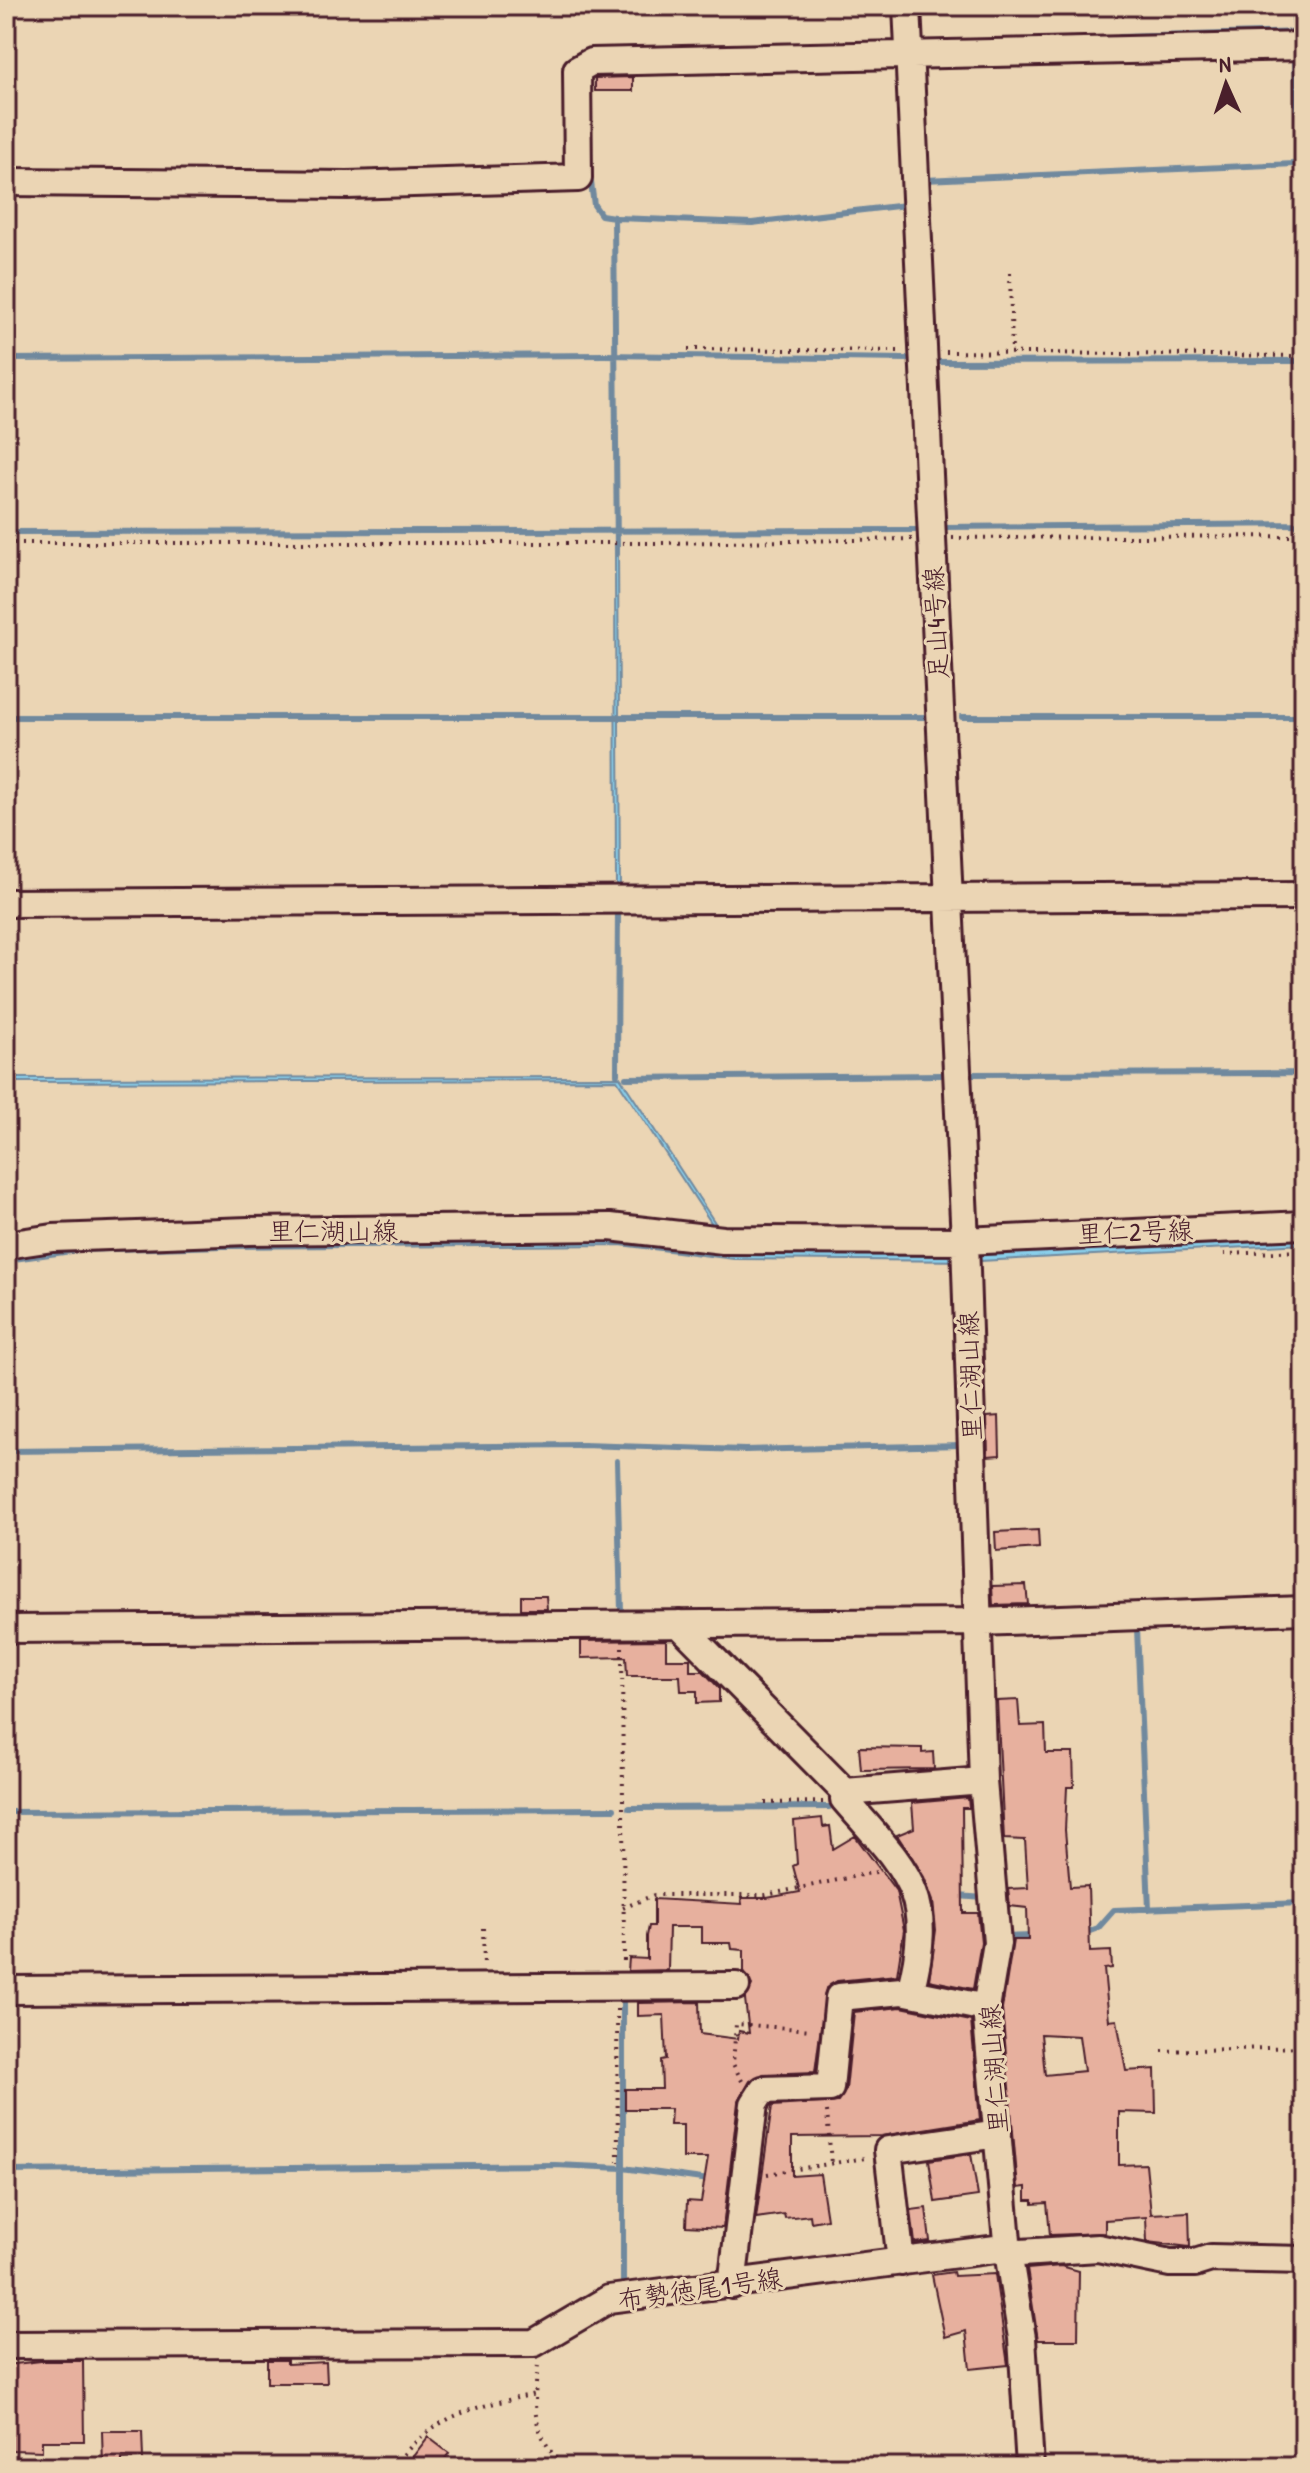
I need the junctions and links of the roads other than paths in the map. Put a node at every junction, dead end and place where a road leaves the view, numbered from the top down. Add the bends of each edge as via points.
1 (907, 6) edge
2 (1304, 46) edge
3 (908, 55) junction
4 (6, 182) edge
5 (1304, 896) edge
6 (949, 897) junction
7 (6, 903) edge
8 (1304, 1225) edge
9 (965, 1241) junction
10 (6, 1245) edge
11 (1304, 1610) edge
12 (978, 1622) junction
13 (679, 1624) junction
14 (6, 1629) edge
15 (983, 1781) junction
16 (844, 1796) junction
17 (736, 1986) dead end
18 (6, 1990) edge
19 (910, 1992) junction
20 (986, 2008) junction
21 (998, 2134) junction
22 (1008, 2252) junction
23 (1304, 2260) edge
24 (901, 2262) junction
25 (732, 2285) junction
26 (6, 2345) edge
27 (1030, 2467) edge

1 - 3 street, 足山4号線
2 - 3 street
3 - 4 street via 591,62 577,70 578,178 348,185
3 - 6 street, 足山4号線
5 - 6 street
6 - 7 street
6 - 9 street, 足山4号線
8 - 9 street, 里仁2号線
9 - 10 street, 里仁湖山線 via 723,1240 610,1227 249,1231 53,1238
9 - 12 street, 里仁湖山線
11 - 12 street
12 - 13 street
12 - 15 street, 里仁湖山線
13 - 14 street
13 - 16 street
15 - 16 street
15 - 20 street, 里仁湖山線 via 997,1943
16 - 19 street via 913,1886 920,1909
17 - 18 street
19 - 20 street
19 - 25 street via 839,1997 827,2088 778,2087 760,2094 754,2104
20 - 21 street, 里仁湖山線
21 - 22 street, 里仁湖山線
21 - 24 street via 888,2150
22 - 23 street, 布勢徳尾1号線 via 1098,2248 1170,2263 1211,2258
22 - 24 street, 布勢徳尾1号線 via 996,2249
22 - 27 street, 里仁湖山線 via 1022,2338
24 - 25 street, 布勢徳尾1号線
25 - 26 street, 布勢徳尾1号線 via 609,2299 537,2341

